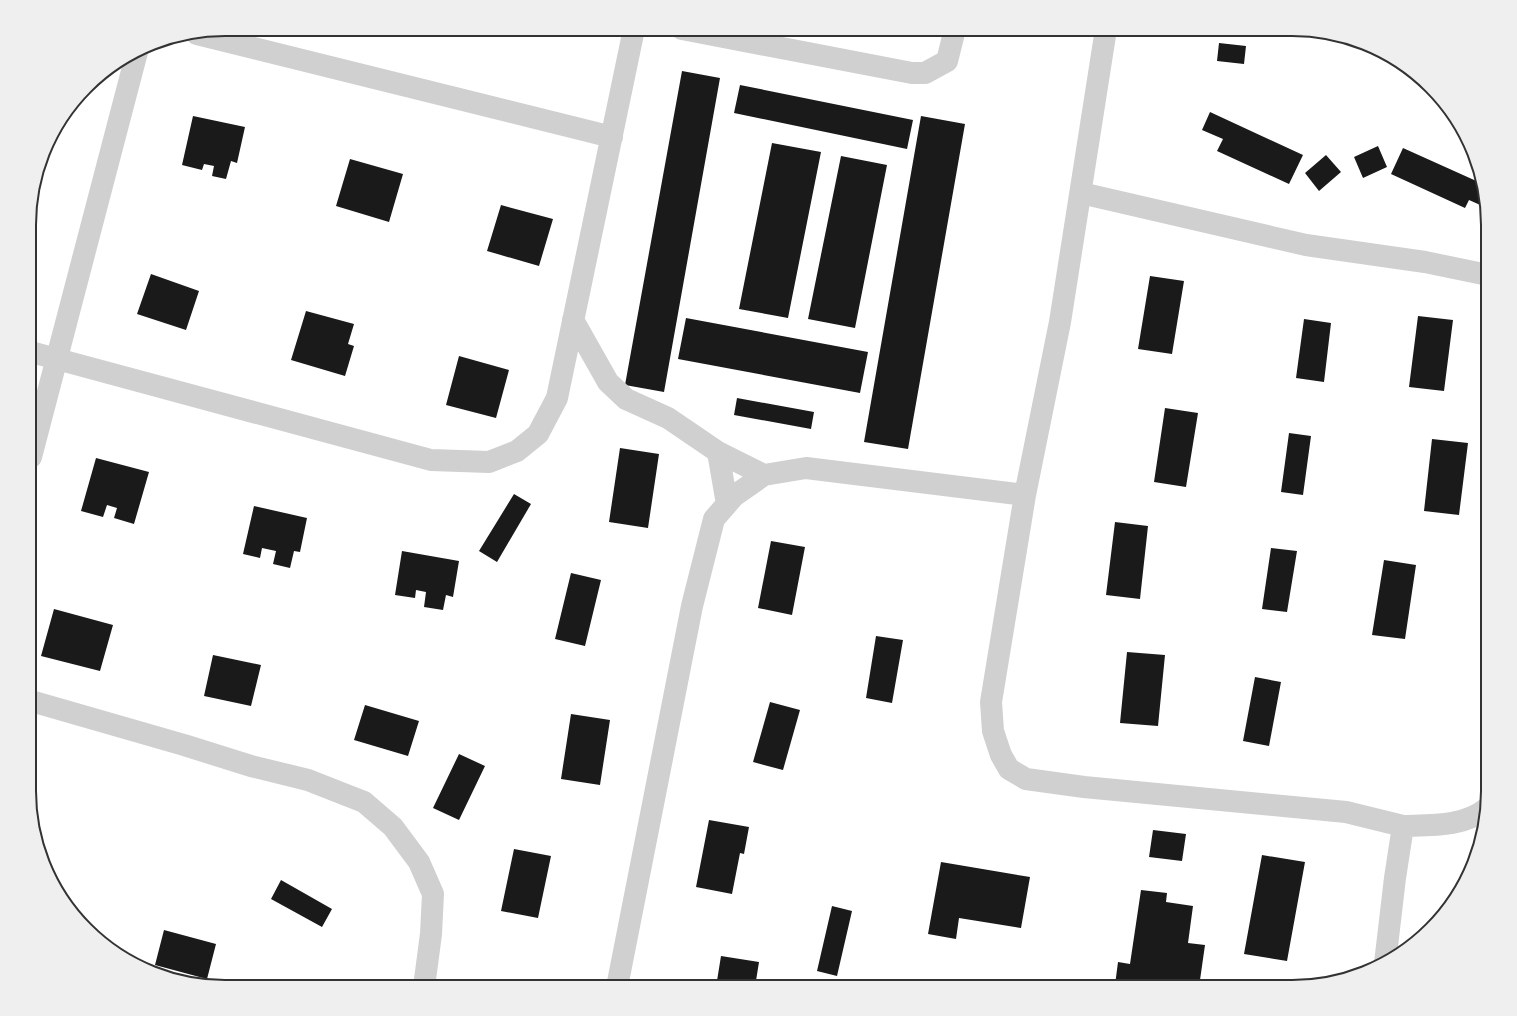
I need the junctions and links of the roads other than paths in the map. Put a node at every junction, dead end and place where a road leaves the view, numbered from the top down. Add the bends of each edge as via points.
1 (633, 36) edge
2 (719, 36) edge
3 (953, 36) edge
4 (1105, 36) edge
5 (208, 37) edge
6 (135, 58) edge
7 (612, 137) junction
8 (1081, 193) junction
9 (1481, 274) edge
10 (573, 320) junction
11 (36, 353) edge
12 (57, 359) junction
13 (36, 438) edge
14 (718, 452) junction
15 (764, 474) junction
16 (1025, 495) junction
17 (727, 504) junction
18 (36, 702) edge
19 (1480, 813) edge
20 (1403, 826) junction
21 (1386, 956) edge
22 (425, 980) edge
23 (618, 980) edge

1 - 7 street
2 - 3 street via 912,73 925,73 947,61
4 - 8 street
5 - 7 street
6 - 12 street
7 - 10 street
8 - 9 street via 1306,246 1425,262
8 - 16 street via 1060,322
10 - 12 street via 557,398 538,434 517,451 489,462 431,460
10 - 14 street via 608,382 626,399 668,418
11 - 12 street
12 - 13 street
14 - 15 street
14 - 17 street
15 - 16 street via 806,468
15 - 17 street
16 - 20 street via 990,702 993,731 1009,769 1026,778 1084,787 1346,812
17 - 23 street via 714,519 692,606
18 - 22 street via 251,766 308,780 364,802 393,827 419,862 432,894 431,934
19 - 20 street via 1470,819 1456,822
20 - 21 street

